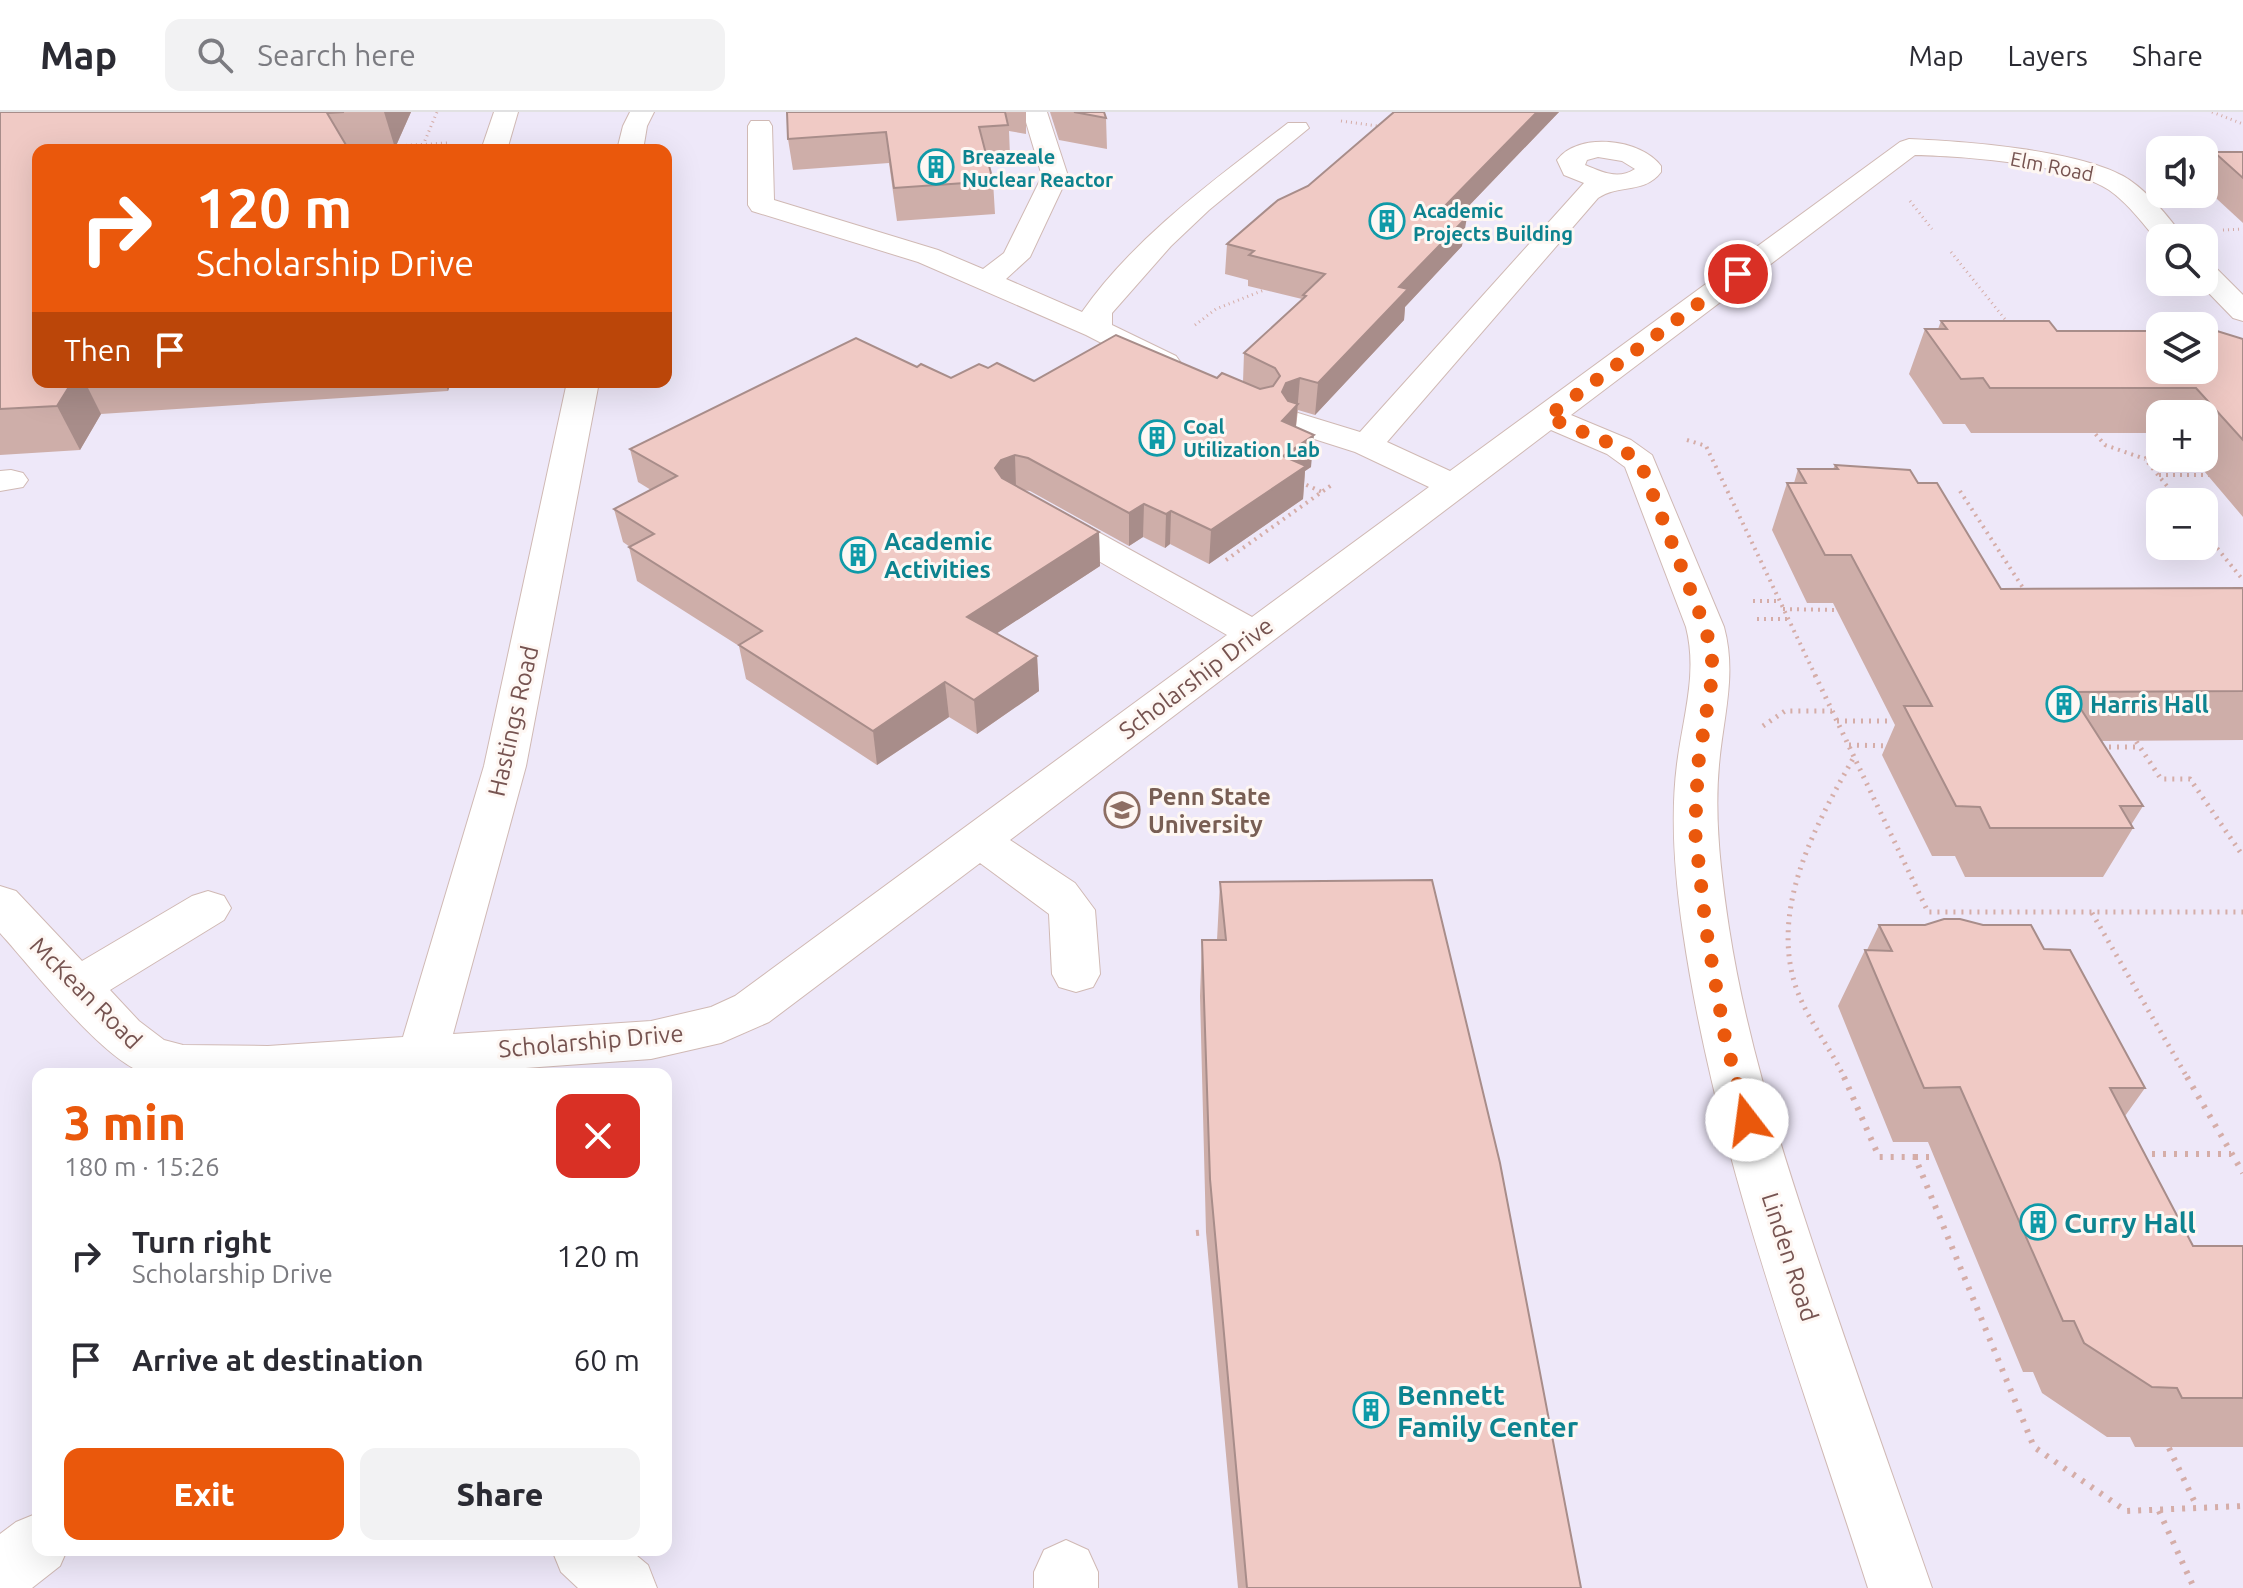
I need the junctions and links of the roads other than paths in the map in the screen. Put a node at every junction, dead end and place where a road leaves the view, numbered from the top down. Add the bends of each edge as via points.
1 (506, 112) edge
2 (642, 112) edge
3 (1035, 112) edge
4 (760, 126) dead end
5 (1297, 128) dead end
6 (496, 144) edge
7 (631, 144) edge
8 (1909, 147) joint
9 (1602, 181) dead end
10 (2157, 224) edge
11 (986, 281) junction
12 (2218, 286) edge
13 (2243, 312) edge
14 (1097, 329) junction
15 (1191, 376) edge
16 (582, 388) edge
17 (1547, 417) junction
18 (1298, 423) edge
19 (1367, 445) junction
20 (1454, 486) junction
21 (1017, 501) edge
22 (1255, 635) junction
23 (978, 840) junction
24 (0, 903) edge
25 (208, 908) dead end
26 (1076, 974) dead end
27 (78, 987) junction
28 (419, 1064) edge
29 (32, 1549) edge
30 (590, 1556) edge
31 (0, 1573) edge
32 (625, 1588) edge
33 (1900, 1588) edge

1 - 6 street
2 - 7 street
3 - 11 street via 1055,176 1016,257
4 - 11 street via 761,205 928,256
5 - 14 street via 1161,240 1097,312
8 - 10 street, Elm Road via 2102,175 2117,183
8 - 17 street, Scholarship Drive
9 - 19 street
11 - 14 street
12 - 13 street
14 - 15 street
16 - 28 street, Hastings Road via 505,766
17 - 20 street, Scholarship Drive
17 - 33 street, Linden Road via 1619,447 1640,462 1705,627 1712,678 1698,765 1695,831 1725,1038 1802,1295
18 - 19 street
19 - 20 street
20 - 22 street, Scholarship Drive
21 - 22 street
22 - 23 street, Scholarship Drive
23 - 26 street via 1059,895 1072,910
23 - 28 street, Scholarship Drive via 752,1009 721,1024 651,1040
24 - 27 street, McKean Road
25 - 27 street
27 - 28 street, McKean Road via 136,1047 162,1061
29 - 31 street
30 - 32 street

